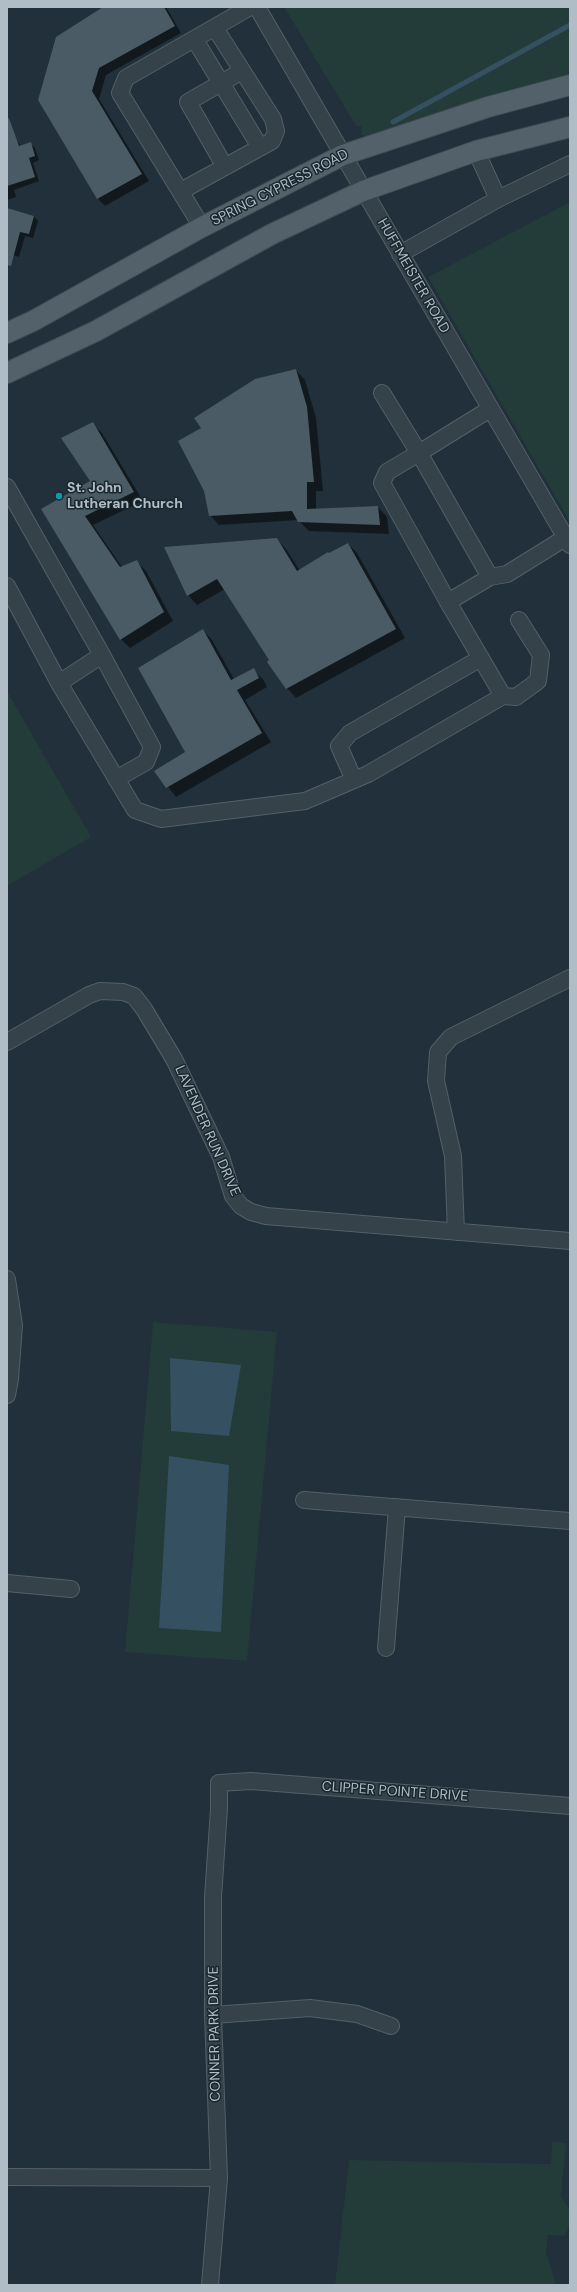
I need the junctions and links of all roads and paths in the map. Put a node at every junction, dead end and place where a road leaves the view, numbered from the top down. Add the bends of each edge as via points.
1 (250, 7) edge
2 (257, 7) edge
3 (215, 28) junction
4 (195, 40) junction
5 (242, 71) junction
6 (219, 83) junction
7 (570, 86) edge
8 (570, 127) edge
9 (260, 147) junction
10 (476, 151) junction
11 (343, 155) junction
12 (570, 164) edge
13 (226, 167) junction
14 (181, 191) junction
15 (363, 191) junction
16 (498, 199) junction
17 (202, 227) junction
18 (400, 254) junction
19 (7, 333) edge
20 (7, 373) edge
21 (382, 392) dead end
22 (490, 409) junction
23 (419, 453) junction
24 (7, 487) edge
25 (568, 541) edge
26 (490, 578) junction
27 (7, 586) edge
28 (448, 602) junction
29 (519, 620) dead end
30 (102, 655) junction
31 (481, 658) junction
32 (59, 683) junction
33 (503, 696) junction
34 (116, 779) junction
35 (354, 780) junction
36 (570, 978) edge
37 (7, 1042) edge
38 (456, 1232) junction
39 (570, 1241) edge
40 (7, 1279) edge
41 (7, 1395) edge
42 (304, 1500) dead end
43 (397, 1507) junction
44 (570, 1521) edge
45 (7, 1583) edge
46 (72, 1589) dead end
47 (386, 1648) dead end
48 (219, 1783) joint
49 (570, 1806) edge
50 (213, 2015) junction
51 (391, 2026) dead end
52 (7, 2177) edge
53 (219, 2178) junction
54 (210, 2285) edge

1 - 3 street
2 - 11 street, HUFFMEISTER ROAD
3 - 4 street
3 - 5 street
4 - 6 street
4 - 14 street via 126,78 120,93
5 - 6 street
5 - 9 street via 273,120 276,131 272,141
6 - 9 street
6 - 13 street via 188,102
7 - 11 main road, SPRING CYPRESS ROAD via 488,107
8 - 10 main road
9 - 13 street
10 - 15 main road
10 - 16 street
11 - 15 street, HUFFMEISTER ROAD
11 - 17 main road, SPRING CYPRESS ROAD
12 - 16 street
13 - 14 street
14 - 17 street
15 - 18 street, HUFFMEISTER ROAD
15 - 20 main road via 272,234 96,331
16 - 18 street
17 - 19 main road, SPRING CYPRESS ROAD via 33,322
18 - 22 street, HUFFMEISTER ROAD
21 - 23 street
22 - 23 street
22 - 25 street, HUFFMEISTER ROAD
23 - 26 street
23 - 28 street via 387,472 382,483
24 - 30 street
25 - 26 street via 507,574
26 - 28 street
27 - 32 street
28 - 31 street
29 - 33 street via 541,655 538,681 516,697
30 - 32 street
30 - 34 street via 152,747 146,762
31 - 33 street
31 - 35 street via 350,733 339,746
32 - 34 street
33 - 35 street
34 - 35 street via 135,810 162,819 305,801
36 - 38 street via 451,1037 438,1052 436,1081 453,1156
37 - 38 street, LAVENDER RUN DRIVE via 100,991 113,990 134,996 174,1059 221,1157 233,1196 241,1206 266,1216
38 - 39 street, LAVENDER RUN DRIVE
40 - 41 street via 14,1325
42 - 43 street
43 - 44 street
43 - 47 street
45 - 46 street
48 - 49 street, CLIPPER POINTE DRIVE via 251,1781
48 - 50 street, CONNER PARK DRIVE via 220,1809 213,1897
50 - 51 street via 310,2008 357,2014
50 - 53 street, CONNER PARK DRIVE
52 - 53 street
53 - 54 street, CONNER PARK DRIVE

